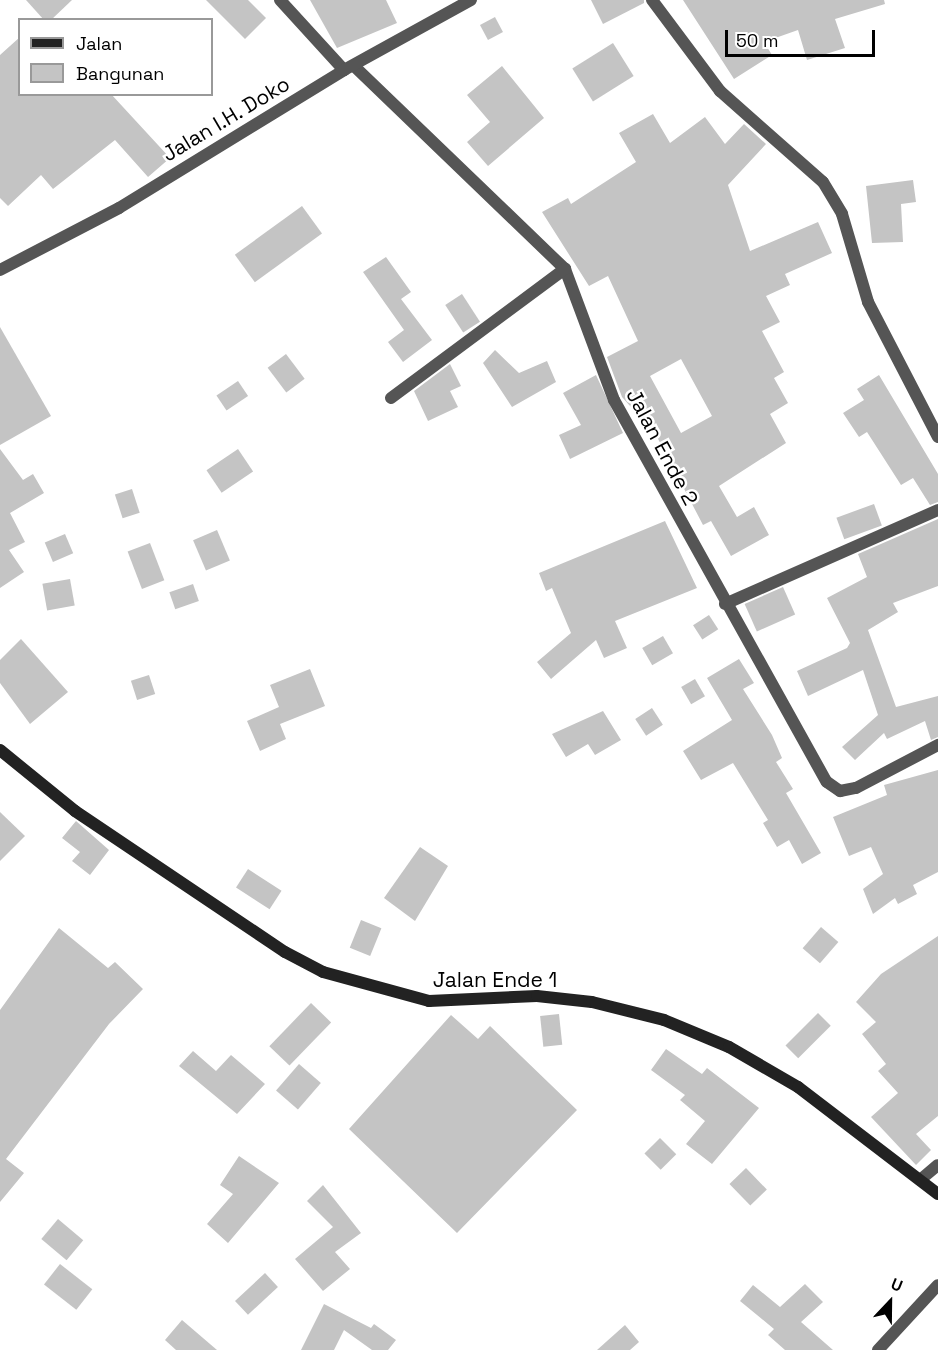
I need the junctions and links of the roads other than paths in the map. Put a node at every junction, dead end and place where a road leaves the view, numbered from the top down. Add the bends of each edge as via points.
1 (280, 0) edge
2 (471, 0) edge
3 (652, 0) edge
4 (349, 68) junction
5 (565, 269) junction
6 (0, 270) edge
7 (391, 398) dead end
8 (938, 437) edge
9 (938, 510) edge
10 (724, 604) junction
11 (938, 745) edge
12 (0, 750) edge
13 (938, 1165) edge
14 (920, 1180) junction
15 (938, 1194) edge
16 (938, 1285) edge
17 (878, 1350) edge

1 - 4 street, Jalan Ende 2
2 - 4 street, Jalan I.H. Doko
3 - 8 street via 720,91 823,182 842,214 868,302
4 - 5 street, Jalan Ende 2
4 - 6 street, Jalan I.H. Doko via 119,208
5 - 7 street
5 - 10 street, Jalan Ende 2 via 614,400
9 - 10 street
10 - 11 street, Jalan Ende 2 via 827,782 840,790 856,788
12 - 14 street, Jalan Ende 1 via 75,811 285,952 323,972 429,1001 537,996 592,1002 664,1020 729,1047 798,1087
13 - 14 street
14 - 15 street, Jalan Ende 1
16 - 17 street

